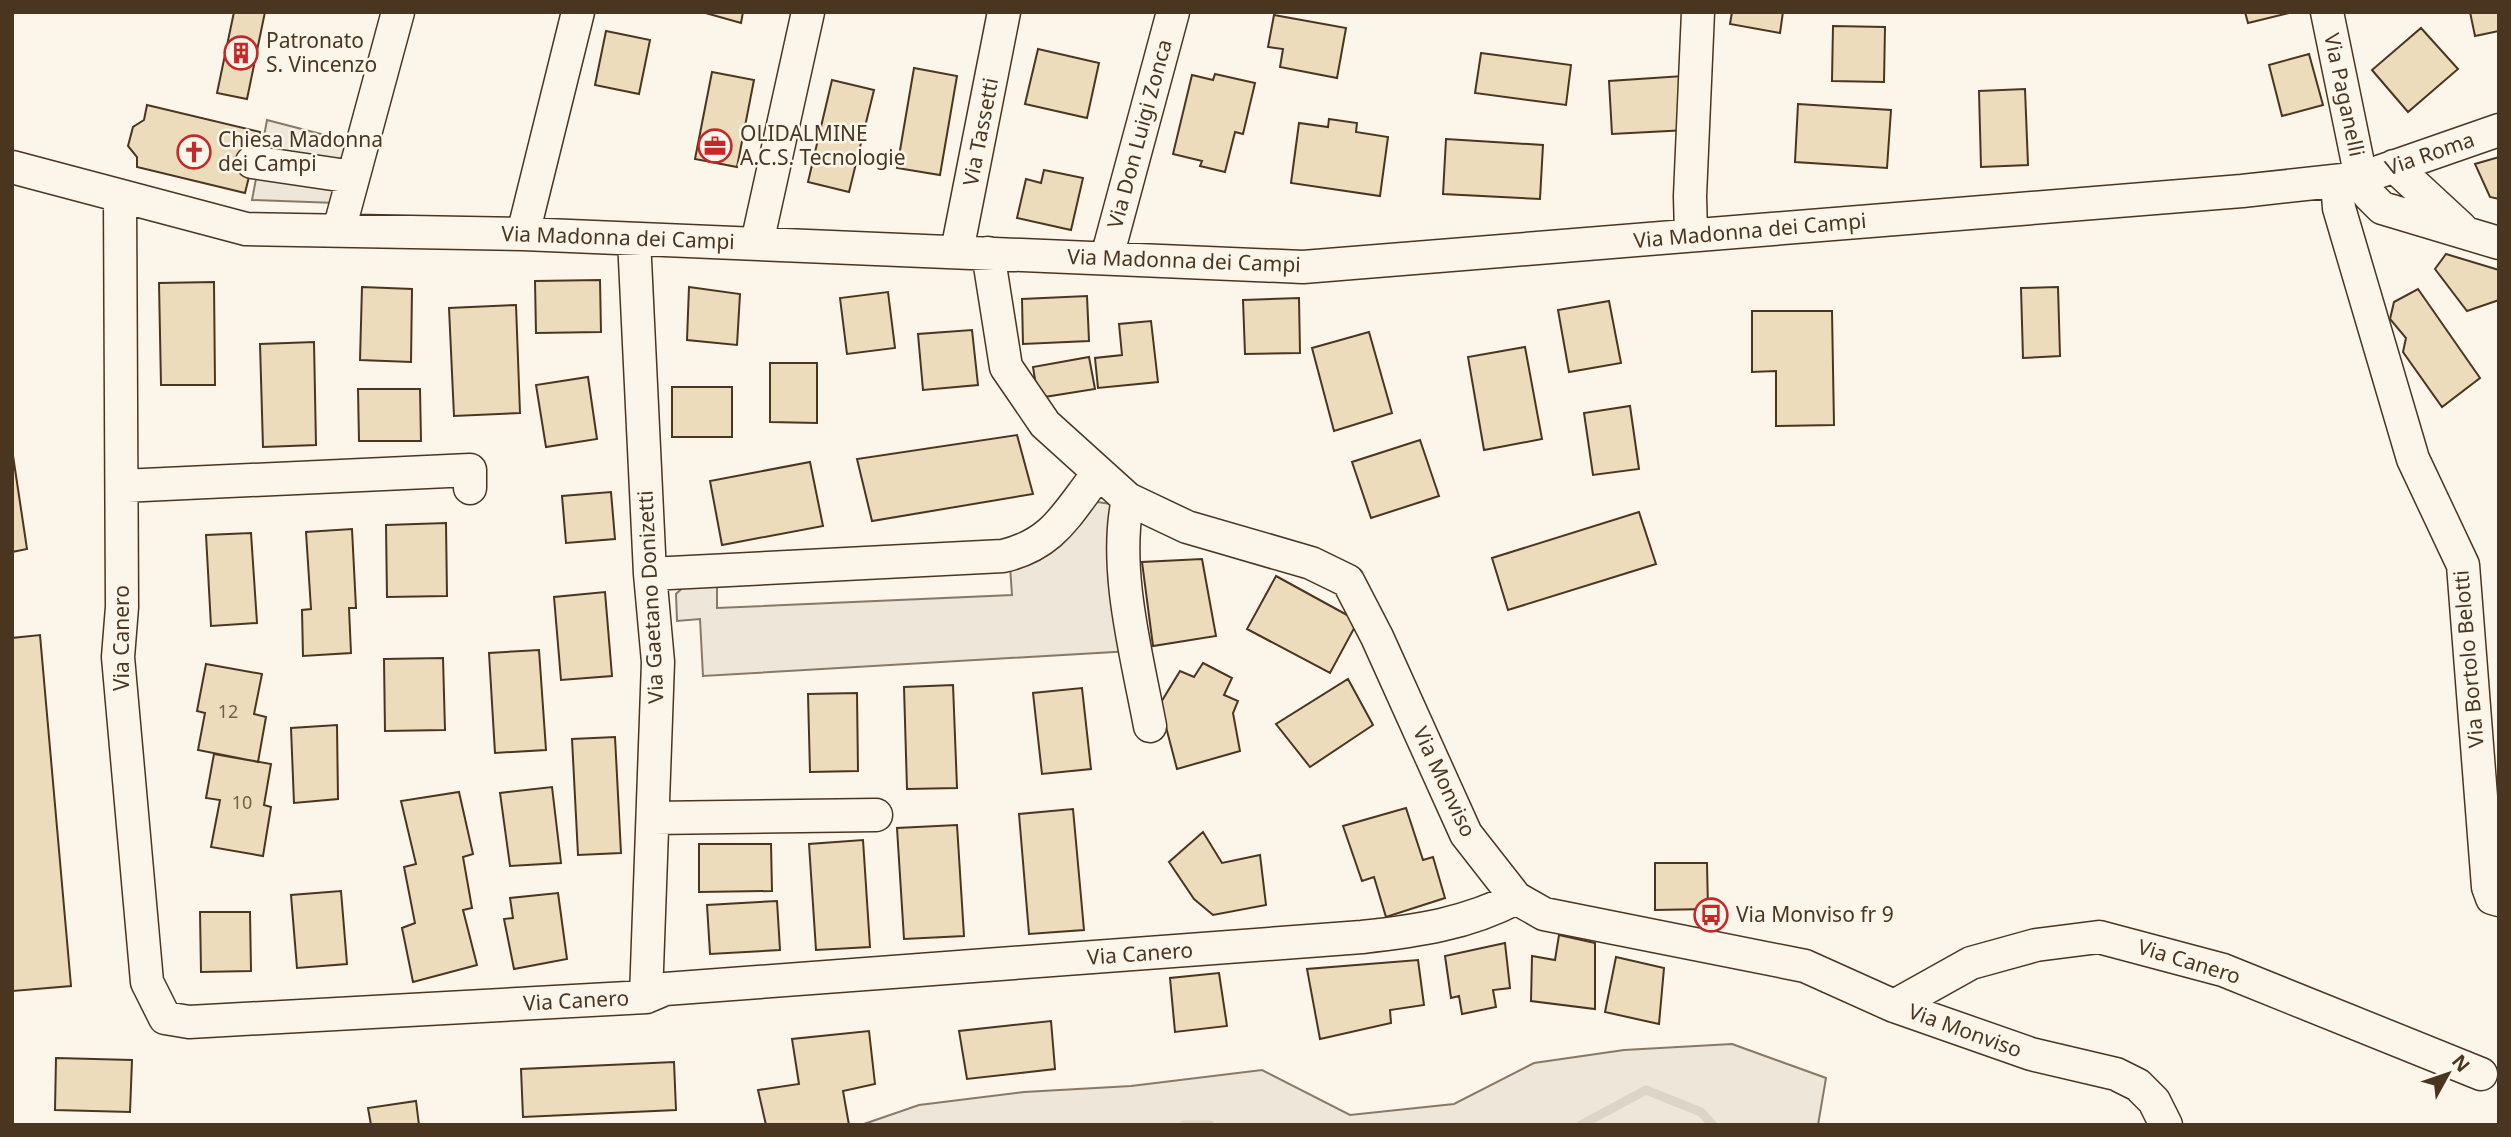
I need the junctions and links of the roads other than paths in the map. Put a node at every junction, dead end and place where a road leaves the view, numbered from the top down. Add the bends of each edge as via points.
1 (398, 12) edge
2 (578, 12) edge
3 (808, 12) edge
4 (1004, 12) edge
5 (1173, 12) edge
6 (1698, 12) edge
7 (2327, 12) edge
8 (2499, 130) edge
9 (252, 162) dead end
10 (2394, 166) junction
11 (12, 167) edge
12 (353, 177) junction
13 (2349, 180) junction
14 (120, 197) junction
15 (338, 230) junction
16 (523, 234) junction
17 (2467, 234) junction
18 (1691, 235) junction
19 (634, 239) junction
20 (757, 243) junction
21 (2499, 243) edge
22 (972, 252) junction
23 (1107, 257) junction
24 (1097, 475) junction
25 (122, 486) junction
26 (470, 488) dead end
27 (1128, 499) junction
28 (650, 575) junction
29 (1150, 726) dead end
30 (876, 815) dead end
31 (653, 818) junction
32 (1516, 898) junction
33 (2499, 901) edge
34 (646, 997) junction
35 (1894, 1006) junction
36 (2481, 1074) dead end
37 (2166, 1125) edge

1 - 12 street
2 - 16 street
3 - 20 street
4 - 22 street, Via Tassetti
5 - 23 street, Via Don Luigi Zonca
6 - 18 street
7 - 13 street, Via Paganelli
8 - 10 street, Via Roma
9 - 12 street
10 - 13 street, Via Roma
10 - 17 street
11 - 14 street, Via Madonna dei Campi
12 - 15 street
13 - 17 street via 2382,208
13 - 18 street, Via Madonna dei Campi
13 - 33 street, Via Bortolo Belotti via 2339,208 2413,459 2463,565 2488,887 2492,898
14 - 15 street, Via Madonna dei Campi via 246,229
14 - 25 street, Via Canero
15 - 16 street, Via Madonna dei Campi
16 - 19 street, Via Madonna dei Campi
17 - 21 street
18 - 23 street, Via Madonna dei Campi via 1303,267
19 - 20 street, Via Madonna dei Campi
19 - 28 street, Via Gaetano Donizetti
20 - 22 street, Via Madonna dei Campi
22 - 23 street, Via Madonna dei Campi
22 - 24 street, Via Monviso via 1006,367 1045,424
24 - 27 street, Via Monviso
24 - 28 street via 1048,538 1026,551 1003,556
25 - 26 street via 470,470
25 - 34 street, Via Canero via 118,657 147,982 165,1018 189,1022
27 - 29 street via 1121,530
27 - 32 street, Via Monviso via 1187,527 1311,563 1348,581 1466,834
28 - 31 street, Via Gaetano Donizetti via 658,662
30 - 31 street
31 - 34 street, Via Gaetano Donizetti
32 - 34 street, Via Canero via 1431,930 665,989
32 - 35 street, Via Monviso via 1544,914 1805,966
35 - 36 street, Via Canero via 1971,963 2036,945 2099,937 2223,970
35 - 37 street, Via Monviso via 2031,1054 2116,1074 2146,1093

